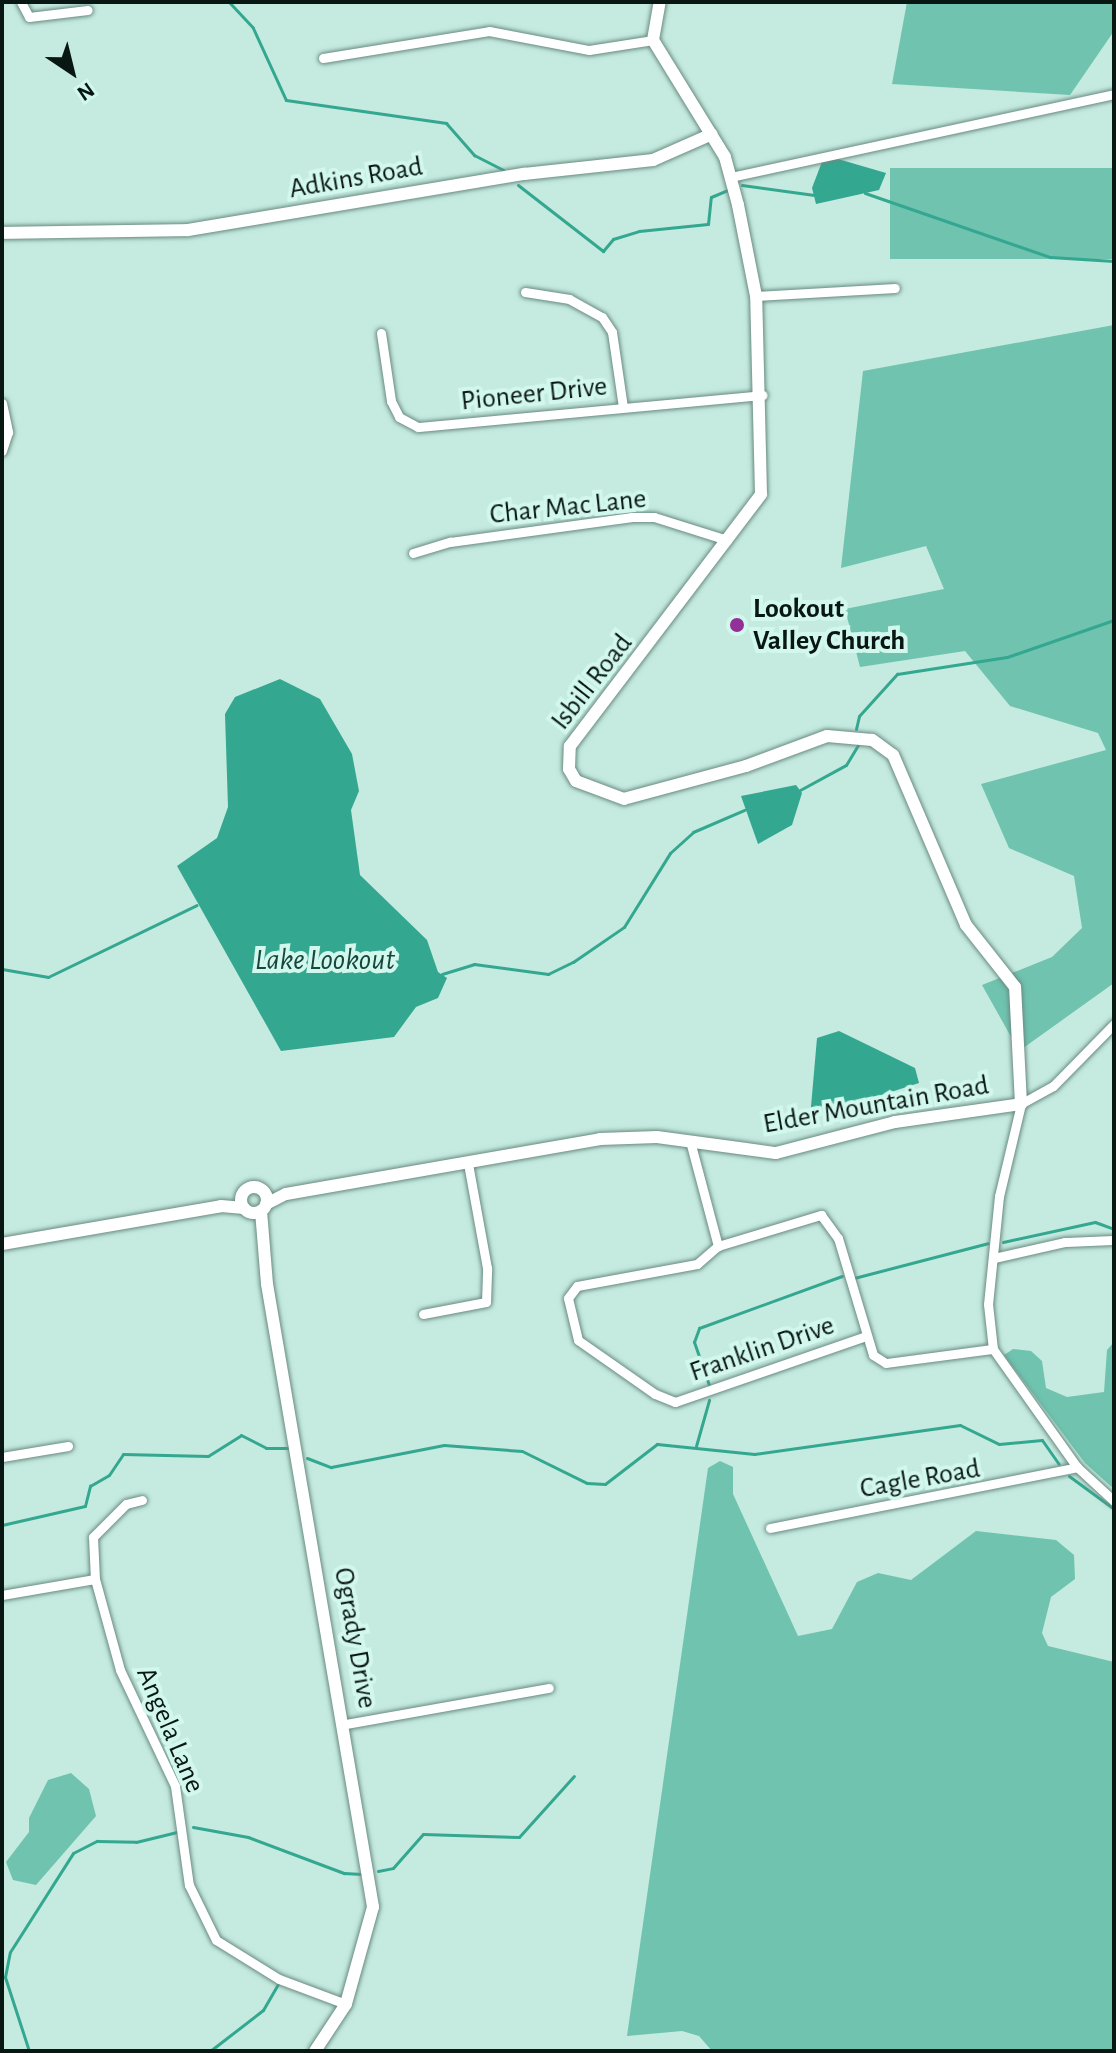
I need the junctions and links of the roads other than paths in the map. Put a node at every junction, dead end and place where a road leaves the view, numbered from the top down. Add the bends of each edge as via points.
1 (21, 2) edge
2 (660, 2) edge
3 (88, 10) dead end
4 (653, 40) junction
5 (323, 58) dead end
6 (1114, 94) edge
7 (712, 134) junction
8 (731, 177) junction
9 (2, 233) edge
10 (895, 288) dead end
11 (525, 292) dead end
12 (756, 296) junction
13 (381, 333) dead end
14 (763, 395) junction
15 (2, 403) edge
16 (623, 407) junction
17 (2, 451) edge
18 (727, 540) junction
19 (413, 553) dead end
20 (1114, 1024) edge
21 (1021, 1104) junction
22 (690, 1141) junction
23 (468, 1163) junction
24 (242, 1193) junction
25 (221, 1206) junction
26 (257, 1208) junction
27 (1114, 1240) edge
28 (2, 1244) edge
29 (718, 1246) junction
30 (994, 1258) junction
31 (423, 1314) dead end
32 (866, 1336) junction
33 (993, 1349) junction
34 (68, 1446) dead end
35 (2, 1457) edge
36 (1077, 1467) junction
37 (142, 1500) dead end
38 (1114, 1501) edge
39 (770, 1528) dead end
40 (95, 1579) junction
41 (2, 1595) edge
42 (549, 1688) dead end
43 (346, 1724) junction
44 (346, 2004) junction
45 (315, 2051) edge

1 - 3 street via 29,17
2 - 4 street
4 - 5 street via 589,50 489,31
4 - 7 street, Isbill Road
6 - 8 street
7 - 8 street, Isbill Road
7 - 9 street, Adkins Road via 653,160 524,174 188,230
8 - 12 street, Isbill Road
10 - 12 street
11 - 16 street via 569,299 602,317 612,332
12 - 14 street, Isbill Road
13 - 16 street, Pioneer Drive via 391,401 399,417 418,427
14 - 16 street, Pioneer Drive
14 - 18 street, Isbill Road via 761,494
15 - 17 street via 8,432
18 - 19 street, Char Mac Lane via 656,518 632,517 450,542
18 - 21 street, Isbill Road via 570,746 569,769 587,787 624,799 746,766 827,736 872,740 893,755 966,925 1015,987
20 - 21 street, Elder Mountain Road via 1053,1086
21 - 22 street, Elder Mountain Road via 895,1122 776,1153
21 - 30 street via 999,1196
22 - 23 street, Elder Mountain Road via 600,1139
22 - 29 street
23 - 26 street, Elder Mountain Road via 286,1194
23 - 31 street via 487,1268 486,1302
24 - 25 street, Elder Mountain Road
24 - 26 street
24 - 26 street, Elder Mountain Road via 253,1187
25 - 26 street, Elder Mountain Road
25 - 28 street, Elder Mountain Road
26 - 43 street, Ogrady Drive
27 - 30 street via 1065,1242
29 - 32 street via 809,1216 826,1217
29 - 32 street, Franklin Drive via 697,1264 577,1286 568,1298 578,1340 655,1394 675,1402
30 - 33 street via 988,1304
32 - 33 street, Franklin Drive via 873,1355 886,1363
33 - 36 street
34 - 35 street
36 - 38 street
36 - 39 street, Cagle Road
37 - 40 street, Angela Lane via 126,1504 93,1537
40 - 41 street
40 - 44 street, Angela Lane via 120,1670 175,1786 188,1882 216,1940 279,1979
42 - 43 street
43 - 44 street, Ogrady Drive via 373,1907
44 - 45 street, Ogrady Drive

